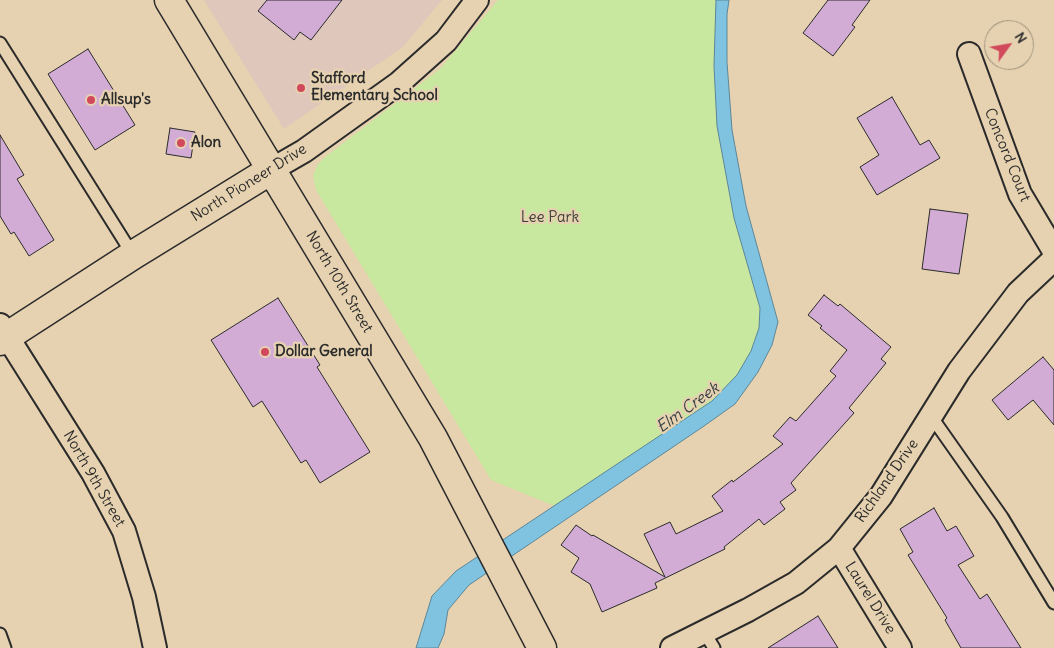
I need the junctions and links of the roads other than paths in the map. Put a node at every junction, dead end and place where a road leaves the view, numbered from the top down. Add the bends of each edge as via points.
1 (169, 0) edge
2 (478, 0) edge
3 (0, 43) edge
4 (969, 54) dead end
5 (271, 170) junction
6 (1054, 252) edge
7 (133, 255) junction
8 (1054, 259) edge
9 (2, 334) edge
10 (931, 416) junction
11 (839, 548) junction
12 (1054, 603) edge
13 (0, 634) edge
14 (709, 640) edge
15 (5, 648) edge
16 (155, 648) edge
17 (542, 648) edge
18 (672, 648) edge
19 (900, 648) edge

1 - 5 main road, North 10th Street
2 - 5 street, North Pioneer Drive via 446,41 399,83 304,151
3 - 7 lane
4 - 6 street, Concord Court via 1020,194
5 - 7 main road, North Pioneer Drive
5 - 17 main road, North 10th Street via 433,438
7 - 9 main road, North Pioneer Drive
8 - 10 street, Richland Drive via 1018,293 958,371
9 - 16 street, North 9th Street via 93,473 124,531
10 - 11 street, Richland Drive via 881,496
10 - 12 lane via 1002,517
11 - 14 street, Richland Drive via 796,583 748,610
11 - 19 street, Laurel Drive
13 - 15 lane
14 - 18 street, Richland Drive

